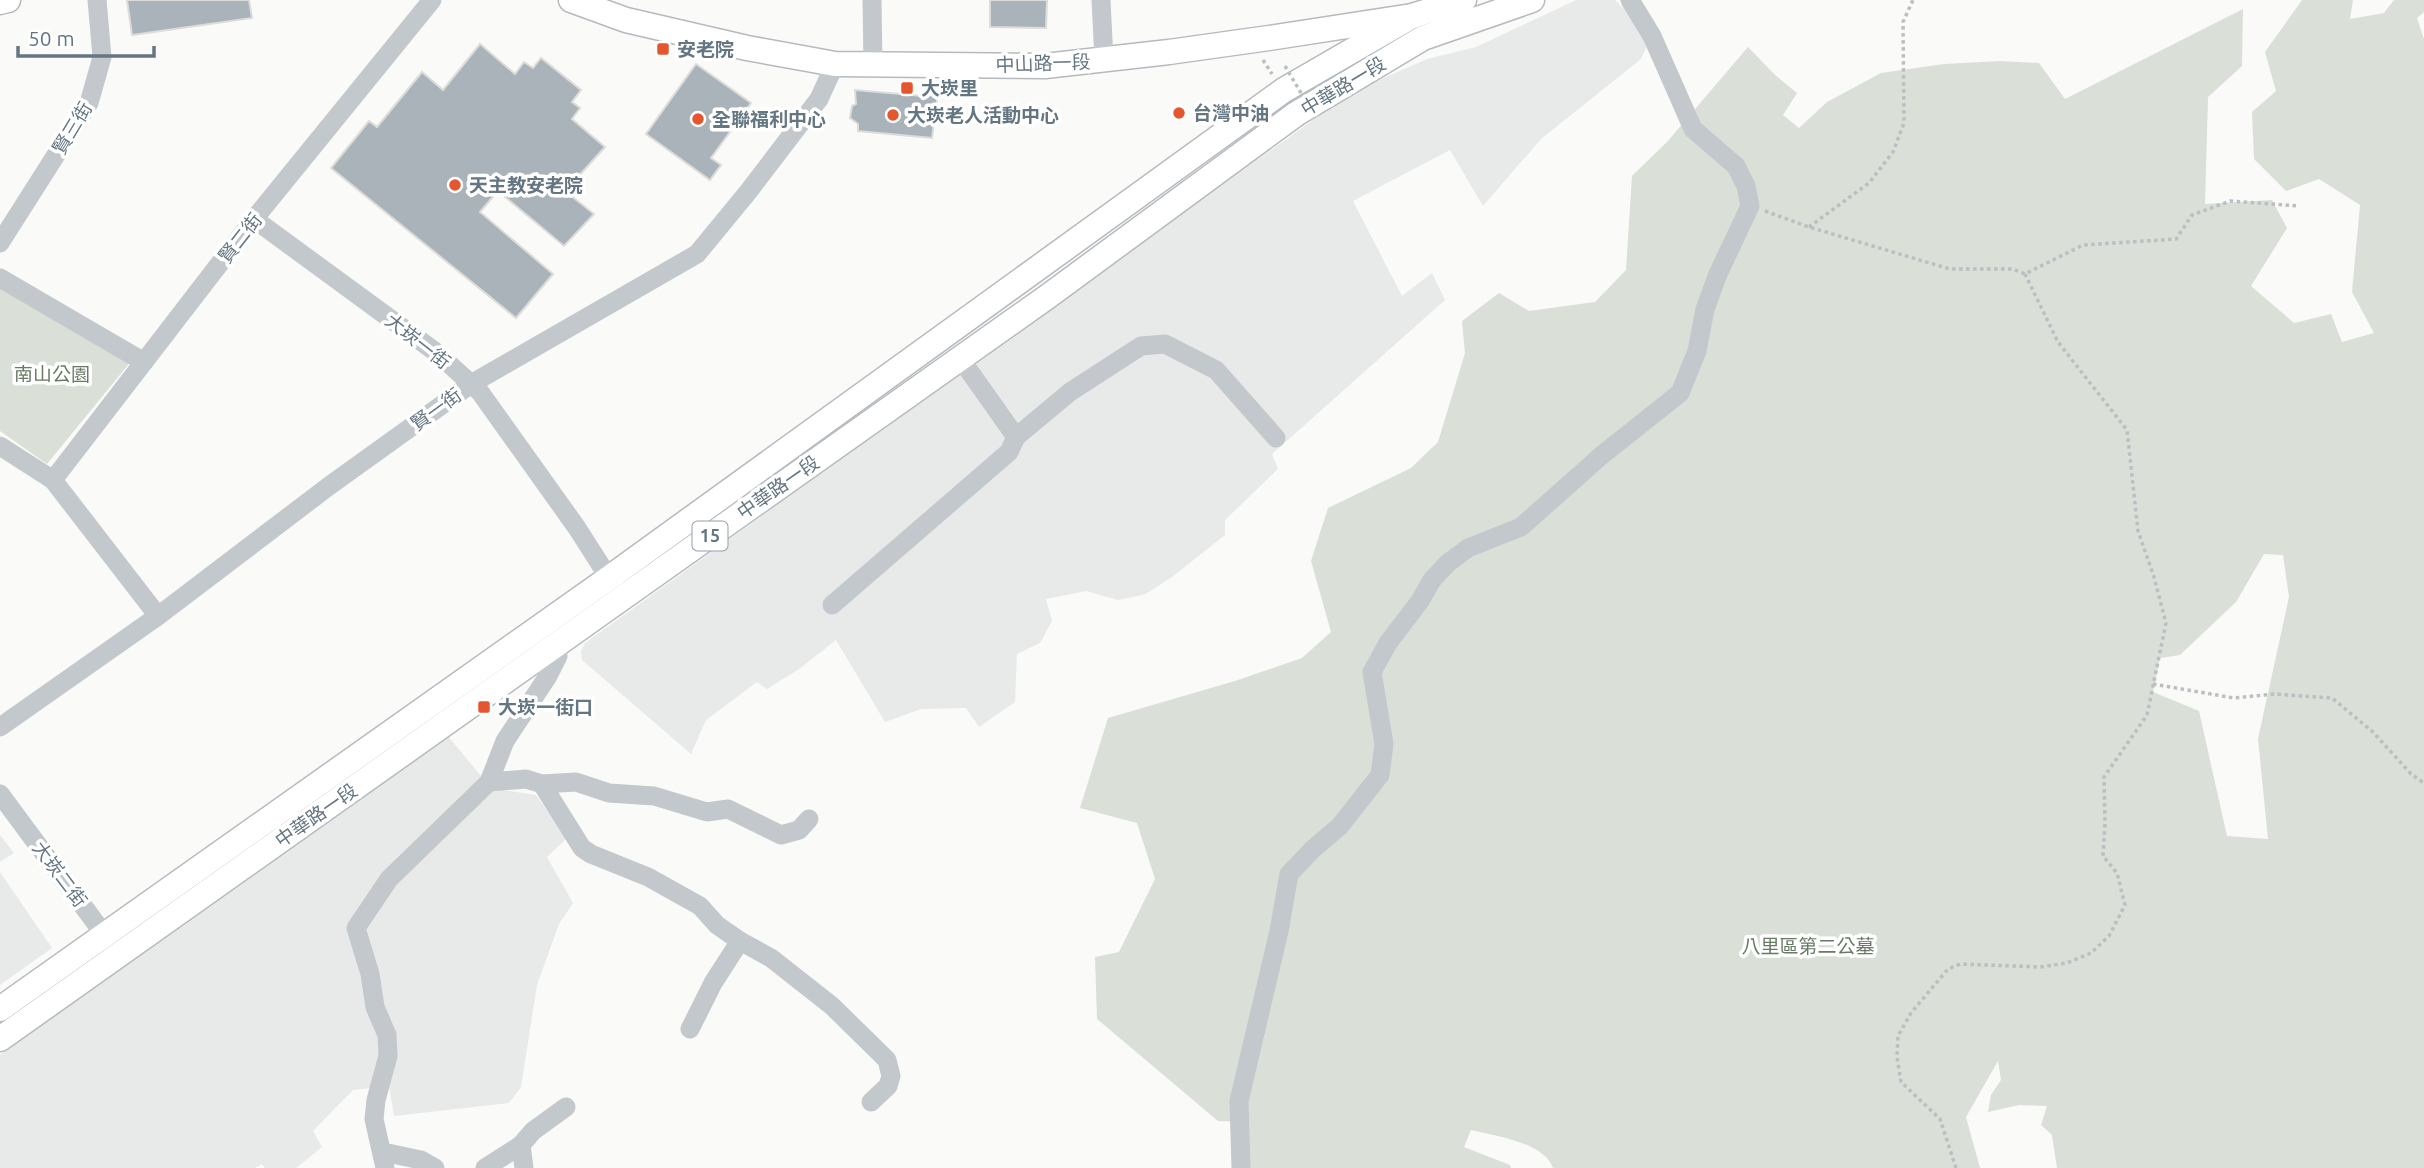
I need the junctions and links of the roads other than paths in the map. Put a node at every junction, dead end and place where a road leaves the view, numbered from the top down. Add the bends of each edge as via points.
1 (8, 0) edge
2 (97, 0) edge
3 (432, 0) edge
4 (570, 0) edge
5 (872, 0) edge
6 (1101, 0) edge
7 (1464, 0) edge
8 (1532, 0) edge
9 (1630, 0) edge
10 (0, 2) edge
11 (606, 6) edge
12 (1412, 16) junction
13 (1423, 38) junction
14 (1104, 60) junction
15 (835, 64) junction
16 (873, 64) junction
17 (254, 219) junction
18 (0, 243) edge
19 (0, 278) edge
20 (960, 358) junction
21 (144, 362) junction
22 (471, 384) junction
23 (1016, 437) junction
24 (1276, 438) dead end
25 (0, 446) edge
26 (53, 480) junction
27 (615, 588) junction
28 (832, 605) dead end
29 (158, 615) junction
30 (548, 636) junction
31 (0, 727) edge
32 (489, 782) junction
33 (542, 784) junction
34 (0, 794) edge
35 (809, 819) dead end
36 (740, 941) junction
37 (112, 945) junction
38 (0, 1009) edge
39 (690, 1029) dead end
40 (0, 1039) edge
41 (871, 1102) dead end
42 (566, 1107) dead end
43 (521, 1145) junction
44 (384, 1160) edge
45 (435, 1168) edge
46 (485, 1168) edge
47 (524, 1168) edge
48 (1241, 1168) edge

1 - 10 main road
2 - 18 street, 賢三街 via 102,57 89,103
3 - 17 street, 賢二街
4 - 11 main road, 中山路一段
5 - 16 street
6 - 14 street
7 - 12 main road, 15
8 - 13 main road, 15
9 - 48 street via 1652,36 1693,129 1736,166 1750,206 1718,274 1680,393 1521,527 1468,548 1448,563 1372,672 1384,744 1380,775 1340,826 1289,874 1239,1101
11 - 15 main road, 中山路一段 via 626,20
12 - 13 main road
12 - 14 main road, 中山路一段
12 - 27 main road, 中華路一段 / 15 via 1284,90
13 - 20 main road, 中華路一段 / 15 via 1296,114
14 - 16 main road, 中山路一段 via 1045,66
15 - 16 main road, 中山路一段
15 - 22 street, 賢一街 via 819,99 697,254
17 - 21 street, 賢二街
17 - 22 street, 大崁一街 via 437,353
19 - 21 street
20 - 23 street
20 - 27 main road, 中華路一段 / 15
21 - 26 street, 賢二街
22 - 27 street, 大崁一街 via 577,527
22 - 29 street, 賢一街
23 - 24 street via 1070,392 1141,346 1165,344 1216,370
23 - 28 street via 1009,452
25 - 26 street
26 - 29 street
27 - 30 main road, 中華路一段 / 15
29 - 31 street, 賢一街
30 - 32 street via 558,656 505,741
30 - 37 main road, 中華路一段 / 15
32 - 33 street via 526,779
32 - 44 street via 389,879 356,928 375,1007 387,1035 388,1056 374,1119
33 - 35 street via 576,782 609,793 654,796 707,812 728,809 781,835 799,830
33 - 36 street via 582,848 700,906
34 - 37 street, 大崁二街
36 - 39 street
36 - 41 street via 771,958 832,1006 887,1060 888,1086
37 - 38 main road, 中華路一段 / 15
37 - 40 main road, 中華路一段 / 15
42 - 43 street
43 - 46 street
43 - 47 street
44 - 45 street via 421,1160

